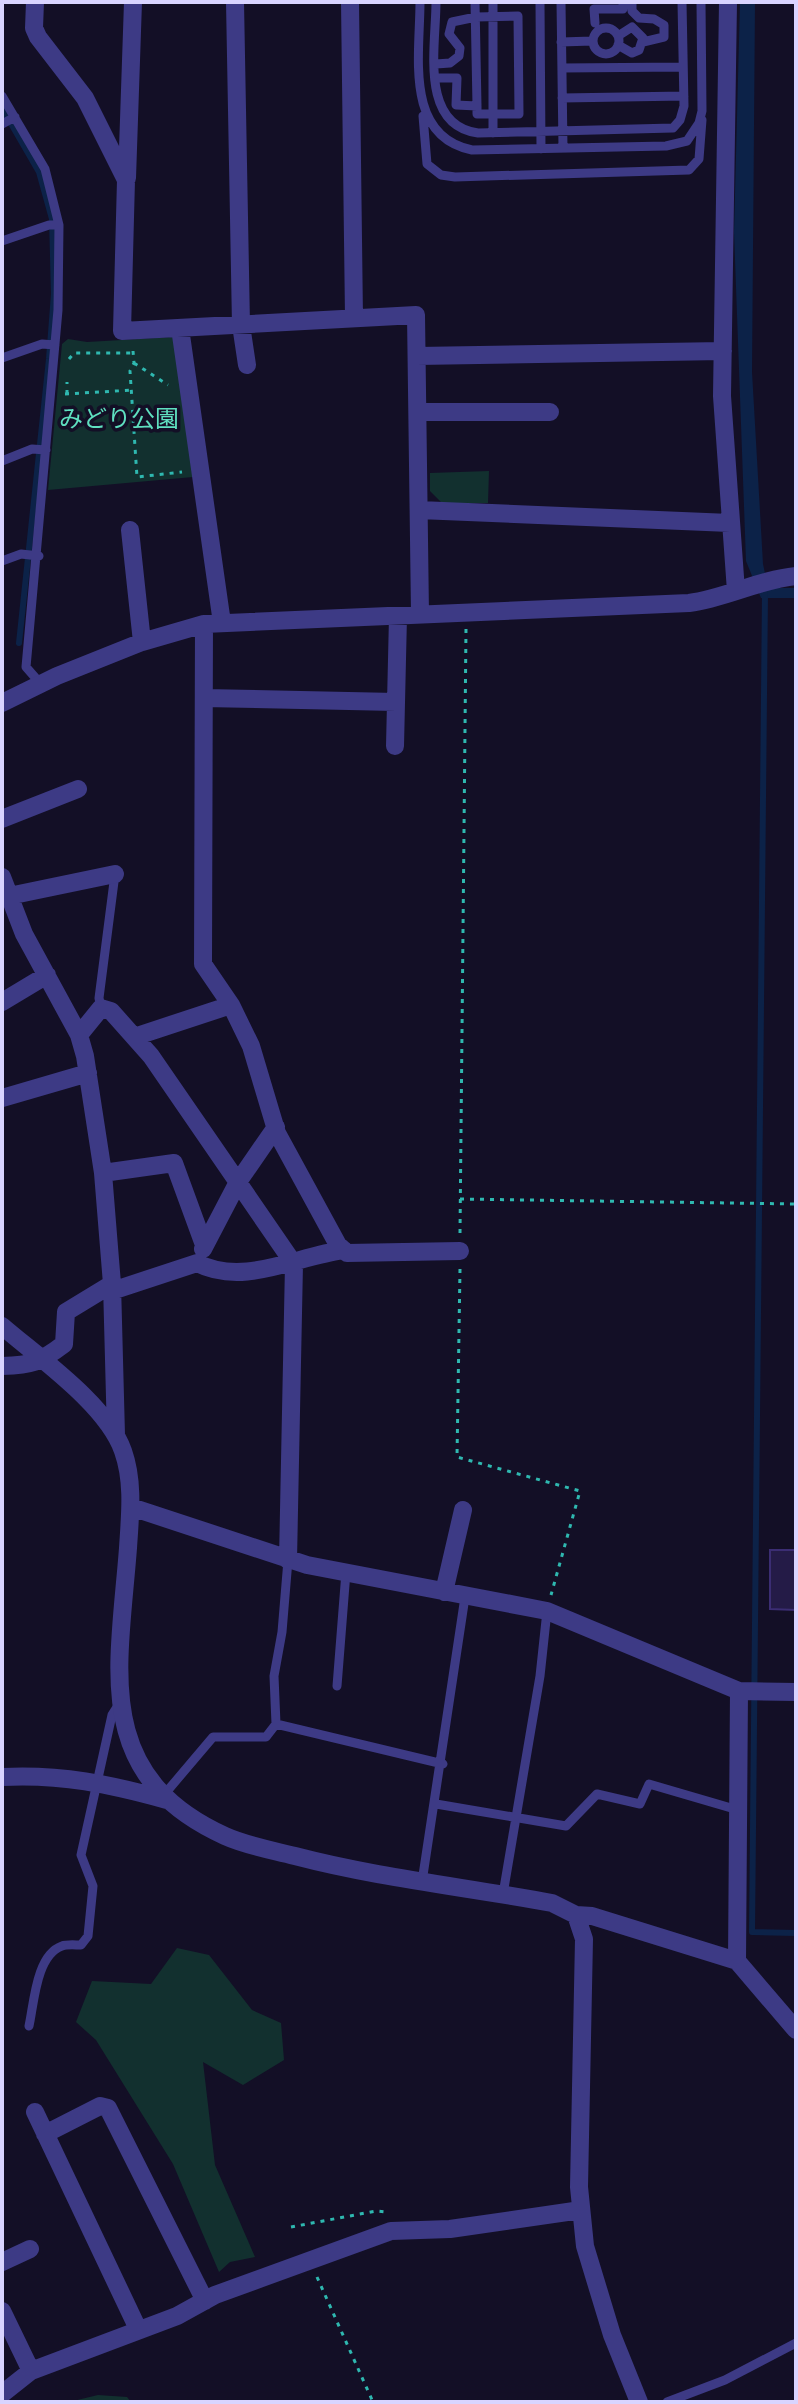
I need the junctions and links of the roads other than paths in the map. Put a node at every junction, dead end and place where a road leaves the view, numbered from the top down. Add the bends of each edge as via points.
1 (35, 2) edge
2 (133, 2) edge
3 (235, 2) edge
4 (350, 2) edge
5 (420, 2) edge
6 (436, 2) edge
7 (475, 2) edge
8 (493, 2) edge
9 (540, 2) edge
10 (561, 2) edge
11 (623, 2) edge
12 (632, 2) edge
13 (682, 2) edge
14 (701, 2) edge
15 (728, 2) edge
16 (476, 17) junction
17 (493, 17) junction
18 (595, 23) dead end
19 (618, 40) junction
20 (592, 41) junction
21 (561, 42) junction
22 (643, 42) junction
23 (436, 64) junction
24 (683, 67) junction
25 (562, 68) junction
26 (436, 78) junction
27 (2, 96) edge
28 (684, 96) junction
29 (562, 98) junction
30 (477, 106) junction
31 (423, 108) junction
32 (702, 111) junction
33 (494, 116) junction
34 (15, 117) junction
35 (4, 124) edge
36 (541, 132) junction
37 (563, 132) junction
38 (493, 133) junction
39 (563, 148) junction
40 (541, 149) junction
41 (126, 180) junction
42 (54, 225) junction
43 (2, 241) edge
44 (354, 318) junction
45 (241, 325) junction
46 (180, 328) junction
47 (55, 345) junction
48 (723, 351) junction
49 (417, 356) junction
50 (2, 358) edge
51 (247, 365) dead end
52 (419, 412) junction
53 (550, 412) dead end
54 (46, 450) junction
55 (2, 461) edge
56 (419, 510) junction
57 (730, 523) junction
58 (130, 530) dead end
59 (39, 556) junction
60 (2, 561) edge
61 (796, 576) edge
62 (741, 588) junction
63 (420, 614) junction
64 (398, 616) junction
65 (213, 623) junction
66 (142, 642) junction
67 (40, 683) junction
68 (204, 698) junction
69 (396, 702) junction
70 (2, 703) edge
71 (395, 746) dead end
72 (78, 789) dead end
73 (2, 819) edge
74 (115, 874) joint
75 (2, 877) edge
76 (9, 896) junction
77 (47, 975) junction
78 (2, 1002) edge
79 (231, 1005) junction
80 (101, 1008) junction
81 (79, 1035) junction
82 (134, 1037) junction
83 (88, 1073) junction
84 (2, 1098) edge
85 (276, 1127) junction
86 (103, 1173) junction
87 (238, 1182) junction
88 (344, 1250) junction
89 (460, 1251) road end
90 (200, 1254) junction
91 (294, 1264) junction
92 (112, 1288) junction
93 (2, 1326) edge
94 (42, 1360) junction
95 (2, 1366) edge
96 (116, 1435) junction
97 (131, 1507) junction
98 (463, 1510) dead end
99 (288, 1560) junction
100 (346, 1572) junction
101 (444, 1592) junction
102 (465, 1597) junction
103 (547, 1611) junction
104 (337, 1686) dead end
105 (740, 1691) junction
106 (796, 1692) edge
107 (119, 1704) junction
108 (276, 1724) junction
109 (443, 1764) junction
110 (2, 1777) edge
111 (98, 1781) junction
112 (165, 1798) junction
113 (436, 1804) junction
114 (738, 1810) junction
115 (516, 1816) junction
116 (422, 1882) junction
117 (503, 1894) junction
118 (576, 1915) junction
119 (737, 1961) junction
120 (29, 2026) dead end
121 (796, 2030) edge
122 (35, 2112) dead end
123 (45, 2134) junction
124 (581, 2210) junction
125 (30, 2249) dead end
126 (2, 2262) edge
127 (205, 2301) junction
128 (2, 2311) edge
129 (138, 2329) junction
130 (796, 2343) edge
131 (31, 2371) junction
132 (2, 2394) edge
133 (639, 2402) edge
134 (667, 2402) edge

1 - 41 street via 38,37 85,98
2 - 41 street
3 - 45 street
4 - 44 street
5 - 31 lane
6 - 23 lane
7 - 16 lane
8 - 17 lane
9 - 36 lane
10 - 21 lane
11 - 18 lane via 623,9 594,9
12 - 22 lane via 639,18 664,25 664,37
13 - 24 lane
14 - 32 lane
15 - 48 street
16 - 17 lane
16 - 23 lane via 452,22 449,34 460,48 459,56
16 - 30 lane
17 - 33 lane
17 - 33 lane via 518,16 519,114
19 - 20 lane via 605,27
19 - 20 lane via 613,52 604,54
19 - 22 lane via 632,53
19 - 22 lane via 632,27
20 - 21 lane
21 - 25 lane
23 - 26 lane
24 - 25 lane
24 - 28 lane
25 - 29 lane
26 - 30 lane via 457,78 456,105
26 - 38 lane via 437,102 447,119 464,131
27 - 34 lane
28 - 29 lane
28 - 37 lane via 680,120 666,130
29 - 37 lane
30 - 33 lane via 477,114
31 - 32 lane via 427,164 441,175 455,177 689,170 699,159
31 - 40 lane via 434,130 457,147
32 - 39 lane via 693,135 678,145
33 - 38 lane
34 - 35 lane
34 - 42 lane via 45,169
36 - 37 lane
36 - 38 lane
36 - 40 lane
37 - 39 lane
39 - 40 lane
41 - 46 street via 122,331
42 - 43 lane
42 - 47 lane
44 - 45 street
44 - 49 street via 416,315
45 - 46 street
45 - 51 street
46 - 65 street
47 - 50 lane via 42,344
47 - 54 lane
48 - 49 street
48 - 57 street
49 - 52 street
52 - 53 street
52 - 56 street
54 - 55 lane via 32,449
54 - 59 lane
56 - 57 street
56 - 63 street
57 - 62 street
58 - 66 street
59 - 60 lane via 21,554
59 - 67 lane via 26,667
61 - 62 street
62 - 63 street via 714,600 689,603
63 - 64 street
64 - 65 street
64 - 69 street
65 - 66 street
65 - 68 street
66 - 67 street
67 - 70 street
68 - 69 street
68 - 79 street via 203,964
69 - 71 street
72 - 73 street
74 - 76 street
74 - 80 lane
75 - 76 street
76 - 77 street
77 - 78 street
77 - 81 street
79 - 82 street
79 - 85 street via 251,1046
80 - 81 street
80 - 82 street via 111,1011
81 - 83 street
82 - 87 street
83 - 84 street
83 - 86 street
85 - 87 street
85 - 88 street
86 - 90 street via 174,1163
86 - 92 street
87 - 90 street
87 - 91 street
88 - 89 street
88 - 91 street
90 - 91 street via 210,1269
90 - 92 street
91 - 99 street
92 - 94 street via 66,1312 64,1344
92 - 96 street
93 - 94 street
94 - 95 street
94 - 96 street
96 - 97 street via 130,1479
97 - 99 street
97 - 107 street
98 - 101 street
99 - 100 street
99 - 108 lane via 274,1676
100 - 101 street
100 - 104 lane
101 - 102 street
102 - 103 street
102 - 109 lane
103 - 105 street
103 - 115 lane
105 - 106 street
105 - 114 street
107 - 111 lane
107 - 112 street via 133,1754
108 - 109 lane
108 - 112 lane via 266,1737 213,1737
109 - 113 lane
110 - 111 street
111 - 112 street
111 - 120 lane via 81,1855 93,1886 88,1936 81,1945 61,1946 49,1955
112 - 116 street via 206,1826 246,1844 352,1871
113 - 115 lane
113 - 116 lane
114 - 115 lane via 649,1784 640,1804 597,1794 566,1826
114 - 119 street
115 - 117 lane
116 - 117 street
117 - 118 street via 552,1903
118 - 119 street
118 - 124 street via 584,1939
119 - 121 street
122 - 123 street
123 - 127 street via 100,2106 108,2108
123 - 129 street
124 - 127 street via 450,2229 391,2231
124 - 133 street via 585,2246
125 - 126 street
127 - 129 street
128 - 131 street
129 - 131 street
130 - 134 lane via 725,2380
131 - 132 street

